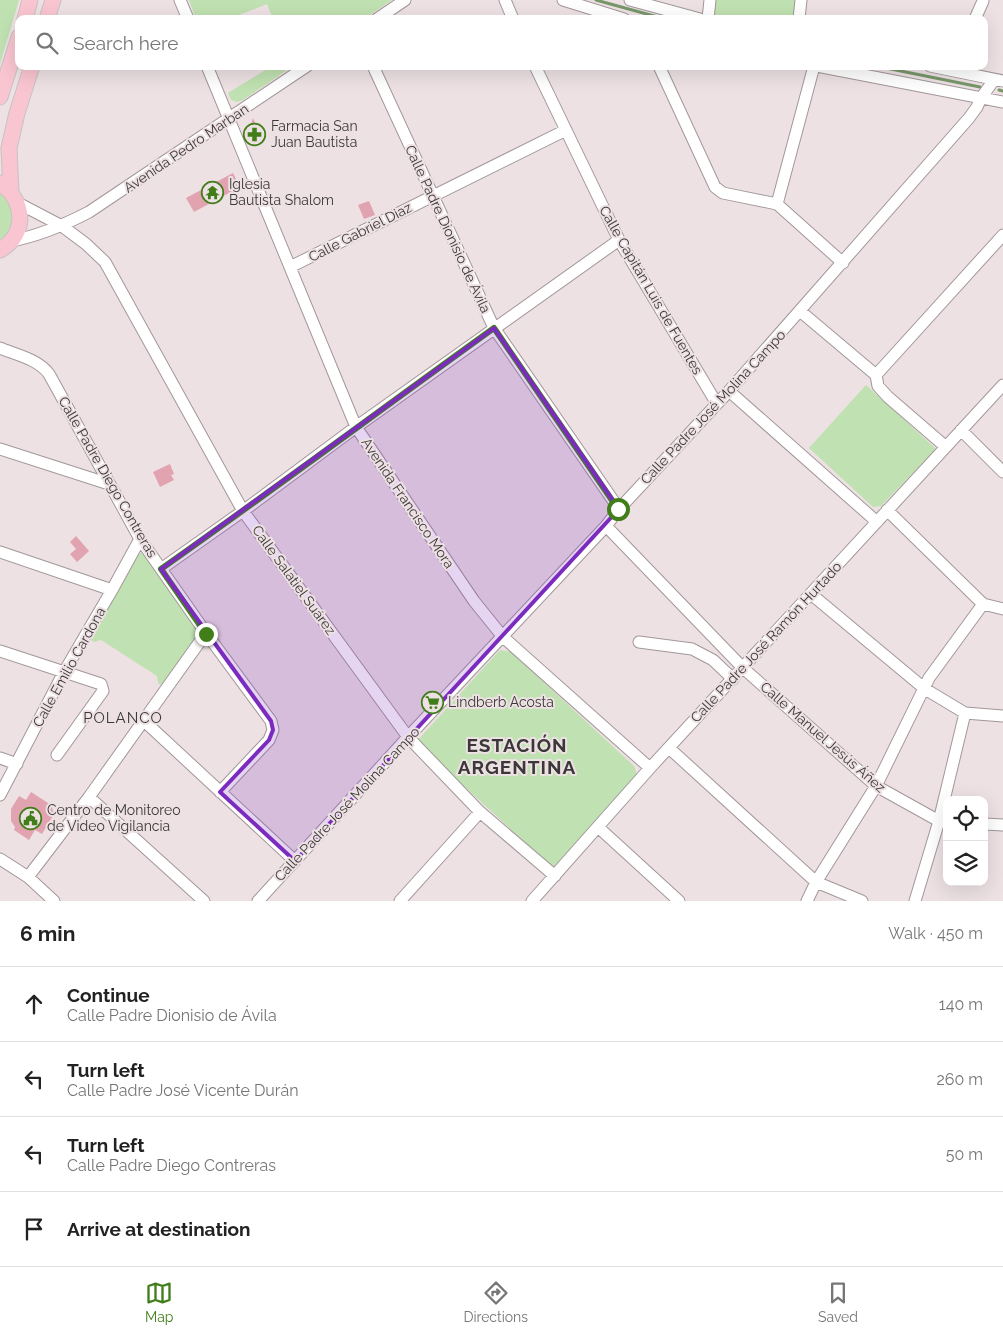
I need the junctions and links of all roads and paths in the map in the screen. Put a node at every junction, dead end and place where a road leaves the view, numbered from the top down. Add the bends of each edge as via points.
1 (30, 0) edge
2 (53, 0) edge
3 (180, 0) edge
4 (405, 0) edge
5 (505, 0) edge
6 (563, 0) edge
7 (630, 0) edge
8 (710, 0) edge
9 (801, 0) edge
10 (983, 2) dead end
11 (26, 15) edge
12 (48, 15) edge
13 (186, 15) edge
14 (383, 15) edge
15 (511, 15) edge
16 (611, 15) edge
17 (685, 15) edge
18 (708, 15) edge
19 (799, 15) edge
20 (977, 15) edge
21 (15, 50) edge
22 (31, 70) edge
23 (209, 70) edge
24 (301, 70) edge
25 (375, 70) edge
26 (537, 70) edge
27 (661, 70) edge
28 (815, 70) edge
29 (837, 70) edge
30 (959, 70) edge
31 (999, 80) edge
32 (0, 97) edge
33 (981, 98) junction
34 (1003, 102) edge
35 (229, 119) junction
36 (566, 130) junction
37 (10, 193) edge
38 (433, 195) junction
39 (777, 204) junction
40 (62, 226) junction
41 (1003, 235) edge
42 (619, 240) junction
43 (6, 246) edge
44 (842, 263) junction
45 (290, 267) junction
46 (800, 312) junction
47 (494, 328) junction
48 (0, 348) edge
49 (876, 375) junction
50 (1003, 385) edge
51 (730, 391) junction
52 (717, 404) junction
53 (356, 427) junction
54 (961, 430) junction
55 (946, 447) junction
56 (0, 449) edge
57 (1003, 472) edge
58 (109, 484) junction
59 (618, 509) junction
60 (888, 510) junction
61 (243, 511) junction
62 (877, 522) junction
63 (606, 526) junction
64 (140, 539) junction
65 (0, 552) edge
66 (161, 569) junction
67 (112, 590) junction
68 (811, 594) junction
69 (983, 604) junction
70 (1003, 609) edge
71 (206, 634) junction
72 (503, 636) junction
73 (639, 642) dead end
74 (0, 651) edge
75 (743, 668) junction
76 (64, 672) junction
77 (733, 679) junction
78 (925, 689) junction
79 (965, 713) junction
80 (1003, 716) edge
81 (143, 720) junction
82 (408, 737) junction
83 (669, 748) junction
84 (57, 755) dead end
85 (0, 758) edge
86 (17, 764) junction
87 (650, 768) junction
88 (876, 786) junction
89 (220, 792) junction
90 (0, 795) edge
91 (88, 796) junction
92 (948, 796) edge
93 (480, 812) junction
94 (943, 822) edge
95 (988, 824) edge
96 (1003, 825) edge
97 (598, 827) junction
98 (294, 861) junction
99 (2, 864) edge
100 (554, 876) junction
101 (28, 877) junction
102 (816, 882) junction
103 (54, 901) edge
104 (204, 901) edge
105 (258, 901) edge
106 (400, 901) edge
107 (532, 901) edge
108 (678, 901) edge
109 (807, 901) edge
110 (862, 901) edge
111 (915, 901) edge

1 - 11 main road
2 - 12 main road
3 - 13 street
4 - 14 street
5 - 15 street
6 - 16 street
7 - 17 street
8 - 18 street
9 - 19 street
10 - 20 street
21 - 32 main road
22 - 37 main road via 9,148
23 - 35 street, Avenida Francisco Mora
24 - 35 street, Avenida Pedro Marban
25 - 38 street, Calle Padre Dionisio de Ávila
26 - 36 street, Calle Capitán Luis de Fuentes
27 - 39 street via 715,187 722,193
28 - 39 street
29 - 33 street
30 - 31 street
31 - 33 street, Calle Padre José Molina Campo
33 - 34 street
33 - 44 street, Calle Padre José Molina Campo via 970,118
35 - 40 street, Avenida Pedro Marban via 113,198
35 - 45 street, Avenida Francisco Mora
36 - 38 street, Calle Gabriel Diaz
36 - 42 street, Calle Capitán Luis de Fuentes
37 - 40 street
37 - 43 main road via 20,213 20,223 17,233
38 - 45 street, Calle Gabriel Diaz
38 - 47 street, Calle Padre Dionisio de Ávila
39 - 44 street
40 - 43 street, Avenida Pedro Marban
40 - 61 street, Calle Salatiel Suárez via 105,262
41 - 49 street
42 - 47 street
42 - 52 street, Calle Capitán Luis de Fuentes
44 - 46 street, Calle Padre José Molina Campo
45 - 53 street, Avenida Francisco Mora
46 - 49 street
46 - 51 street, Calle Padre José Molina Campo
47 - 53 street
47 - 59 street, Calle Padre Dionisio de Ávila
48 - 58 street, Calle Padre Diego Contreras via 38,363 49,374
49 - 55 street via 878,386 888,397
50 - 54 street, Calle Padre José Ramón Hurtado
51 - 52 street, Calle Padre José Molina Campo
51 - 62 street
52 - 59 street, Calle Padre José Molina Campo
53 - 61 street
53 - 72 street, Avenida Francisco Mora via 474,601
54 - 55 street, Calle Padre José Ramón Hurtado
54 - 57 street
55 - 60 street, Calle Padre José Ramón Hurtado
56 - 58 street
58 - 64 street, Calle Padre Diego Contreras
59 - 63 street, Calle Padre José Molina Campo
60 - 62 street, Calle Padre José Ramón Hurtado
60 - 69 street
61 - 66 street
61 - 82 street, Calle Salatiel Suárez
62 - 68 street, Calle Padre José Ramón Hurtado
63 - 72 street, Calle Padre José Molina Campo
63 - 75 street, Calle Manuel Jesús Áñez
64 - 66 street, Calle Padre Diego Contreras
64 - 67 street, Calle Emilio Cardona
65 - 67 street
66 - 71 street, Calle Padre Diego Contreras
67 - 76 street, Calle Emilio Cardona
68 - 75 street, Calle Padre José Ramón Hurtado
68 - 78 street
69 - 70 street
69 - 78 street via 929,678
71 - 81 street
71 - 89 street, Calle Padre Diego Contreras via 271,721 273,730 269,740
72 - 82 street, Calle Padre José Molina Campo
72 - 87 street, Avenida Francisco Mora
73 - 77 street via 692,649 713,660
74 - 76 street
75 - 77 street, Calle Padre José Ramón Hurtado
75 - 88 street, Calle Manuel Jesús Áñez
76 - 84 street via 101,684 103,690
76 - 86 street, Calle Emilio Cardona
77 - 83 street, Calle Padre José Ramón Hurtado
78 - 79 street
78 - 88 street
79 - 80 street
79 - 92 street
81 - 89 street
81 - 91 street
82 - 93 street, Calle Salatiel Suárez
82 - 98 street, Calle Padre José Molina Campo
83 - 87 street, Calle Padre José Ramón Hurtado
83 - 102 street
85 - 86 street
86 - 90 street, Calle Emilio Cardona
87 - 97 street, Calle Padre José Ramón Hurtado
88 - 94 street, Calle Manuel Jesús Áñez
88 - 102 street
89 - 98 street
91 - 101 street
91 - 104 street
93 - 100 street, Calle Salatiel Suárez
93 - 106 street
94 - 111 street
95 - 96 street
97 - 100 street, Calle Padre José Ramón Hurtado
97 - 108 street
98 - 105 street, Calle Padre José Molina Campo
99 - 101 street
100 - 107 street, Calle Padre José Ramón Hurtado
101 - 103 street
102 - 109 street
102 - 110 street

